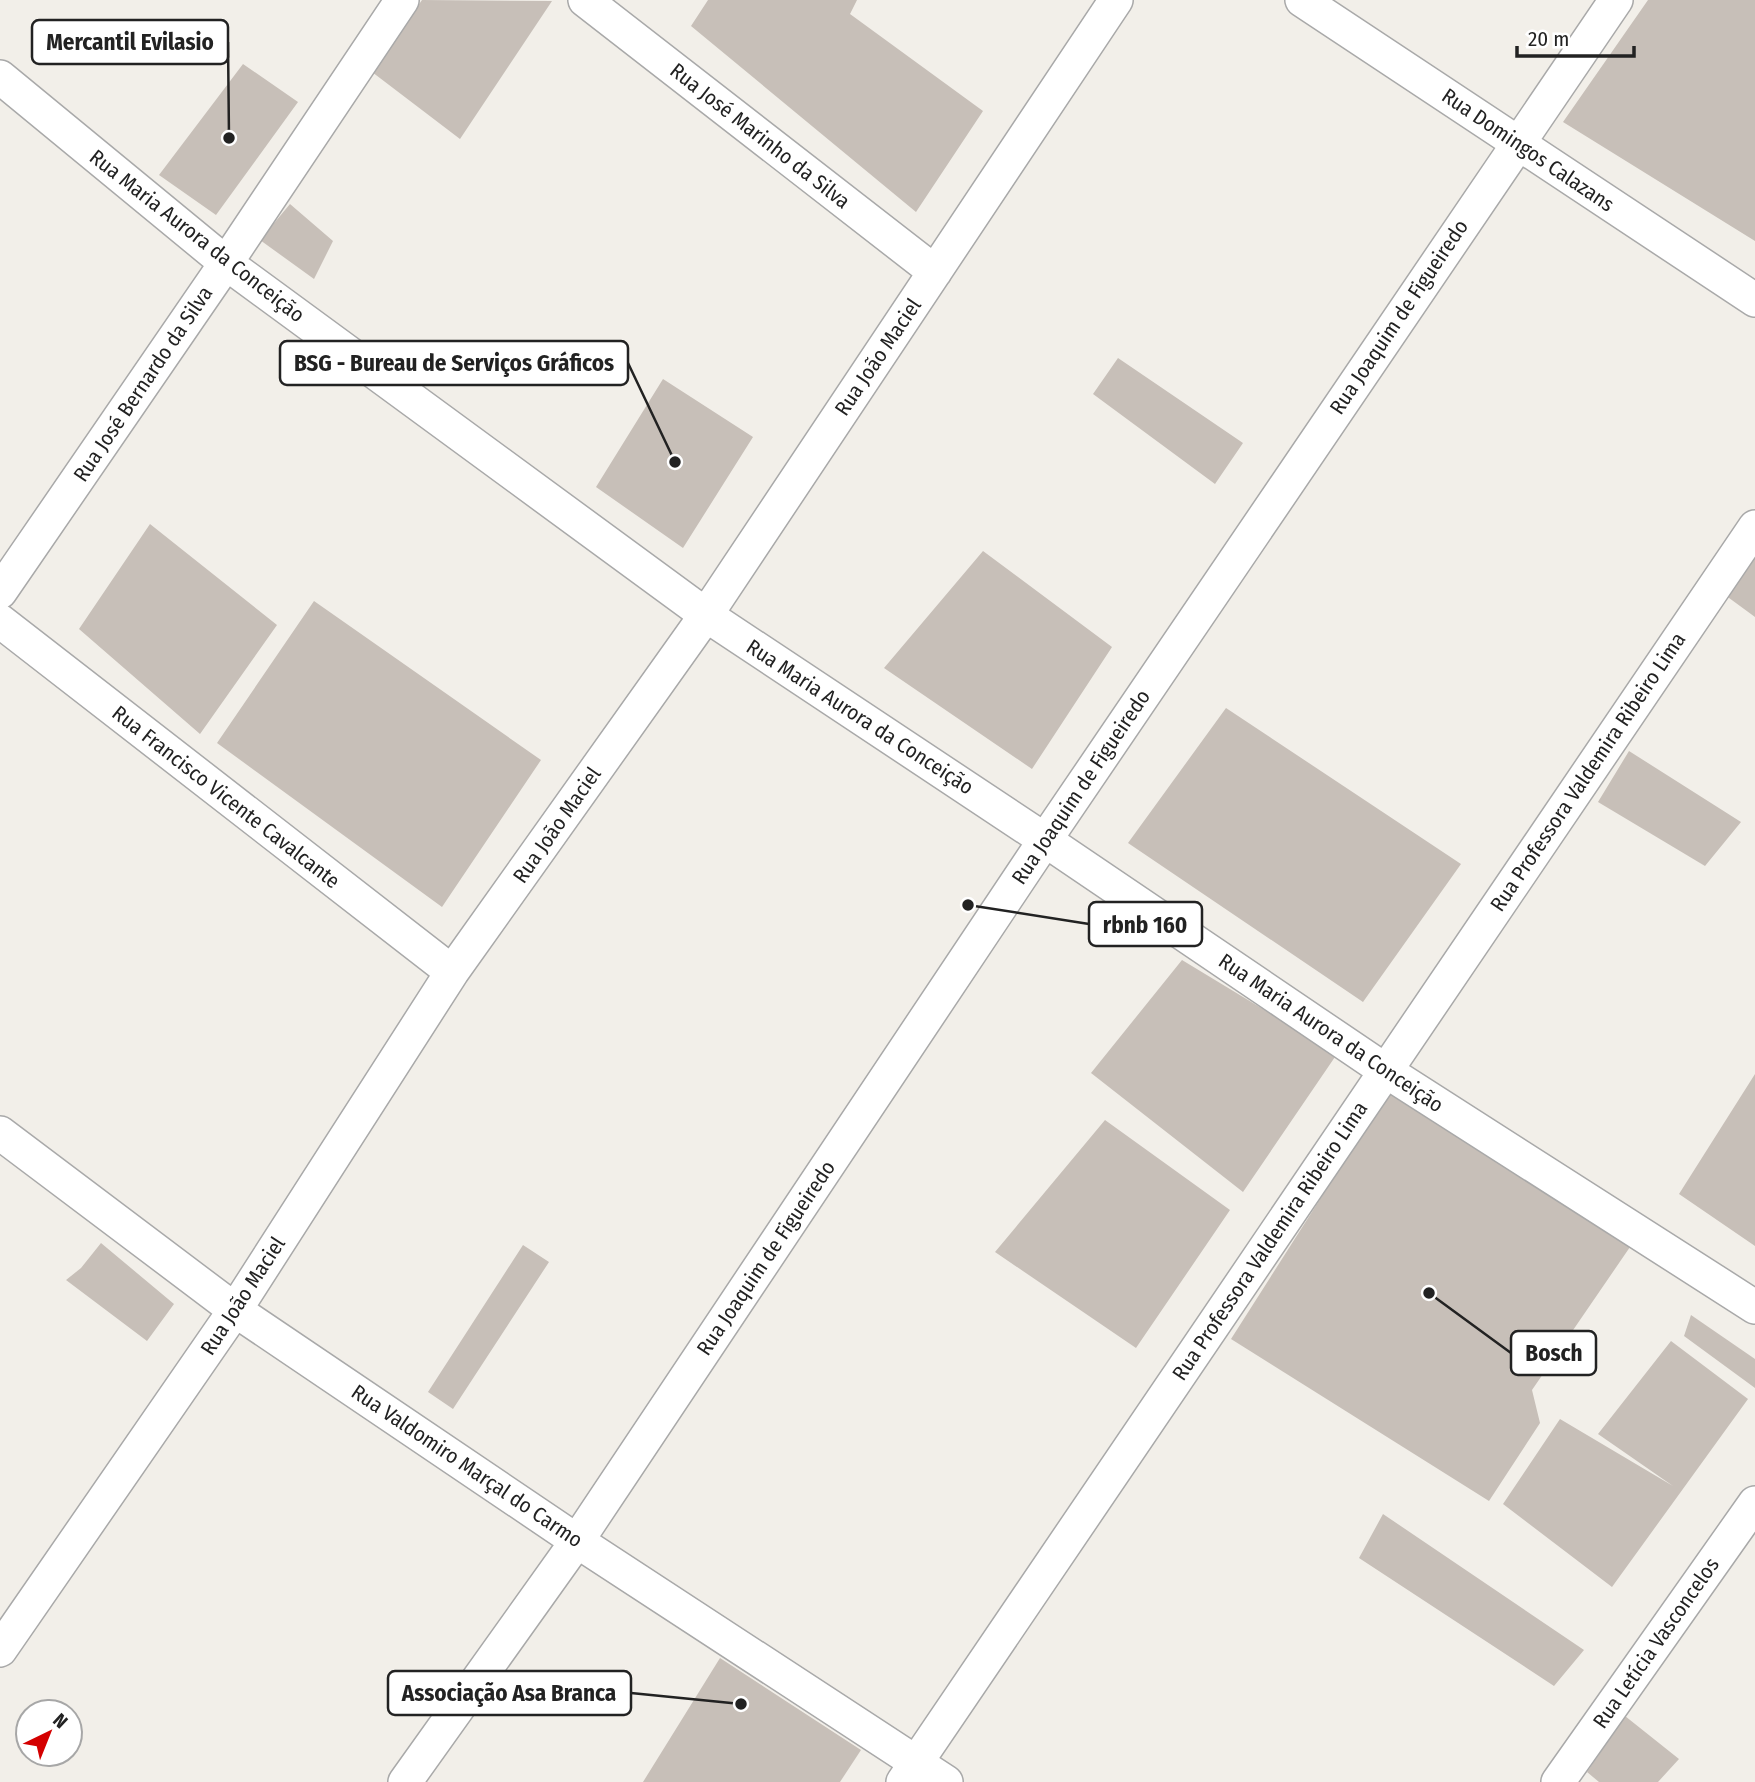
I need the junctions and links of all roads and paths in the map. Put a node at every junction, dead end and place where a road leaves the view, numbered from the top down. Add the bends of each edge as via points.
1 (402, 0) edge
2 (585, 0) edge
3 (1116, 0) edge
4 (1302, 0) edge
5 (1616, 0) edge
6 (0, 77) edge
7 (1517, 143) junction
8 (226, 263) junction
9 (935, 272) junction
10 (1755, 300) edge
11 (1755, 527) edge
12 (0, 592) edge
13 (706, 615) junction
14 (0, 621) edge
15 (1045, 840) junction
16 (452, 972) junction
17 (1386, 1071) junction
18 (0, 1133) edge
19 (1755, 1307) edge
20 (236, 1310) junction
21 (1755, 1503) edge
22 (577, 1541) junction
23 (0, 1650) edge
24 (909, 1772) edge
25 (405, 1782) edge
26 (946, 1782) edge
27 (1558, 1782) edge

1 - 8 street, Rua José Bernardo da Silva
2 - 9 street, Rua José Marinho da Silva
3 - 9 street, Rua João Maciel
4 - 7 street, Rua Domingos Calazans
5 - 7 street, Rua Joaquim de Figueiredo
6 - 8 street, Rua Maria Aurora da Conceição
7 - 10 street, Rua Domingos Calazans
7 - 15 street, Rua Joaquim de Figueiredo
8 - 12 street, Rua José Bernardo da Silva
8 - 13 street, Rua Maria Aurora da Conceição
9 - 13 street, Rua João Maciel
11 - 17 street, Rua Professora Valdemira Ribeiro Lima
13 - 15 street, Rua Maria Aurora da Conceição
13 - 16 street, Rua João Maciel
14 - 16 street, Rua Francisco Vicente Cavalcante
15 - 17 street, Rua Maria Aurora da Conceição
15 - 22 street, Rua Joaquim de Figueiredo
16 - 20 street, Rua João Maciel
17 - 19 street, Rua Maria Aurora da Conceição
17 - 24 street, Rua Professora Valdemira Ribeiro Lima
18 - 20 street, Rua Valdomiro Marçal do Carmo
20 - 22 street, Rua Valdomiro Marçal do Carmo
20 - 23 street, Rua João Maciel
21 - 27 street, Rua Letícia Vasconcelos
22 - 24 street, Rua Valdomiro Marçal do Carmo
22 - 25 street, Rua Joaquim de Figueiredo
24 - 26 street, Rua Valdomiro Marçal do Carmo

